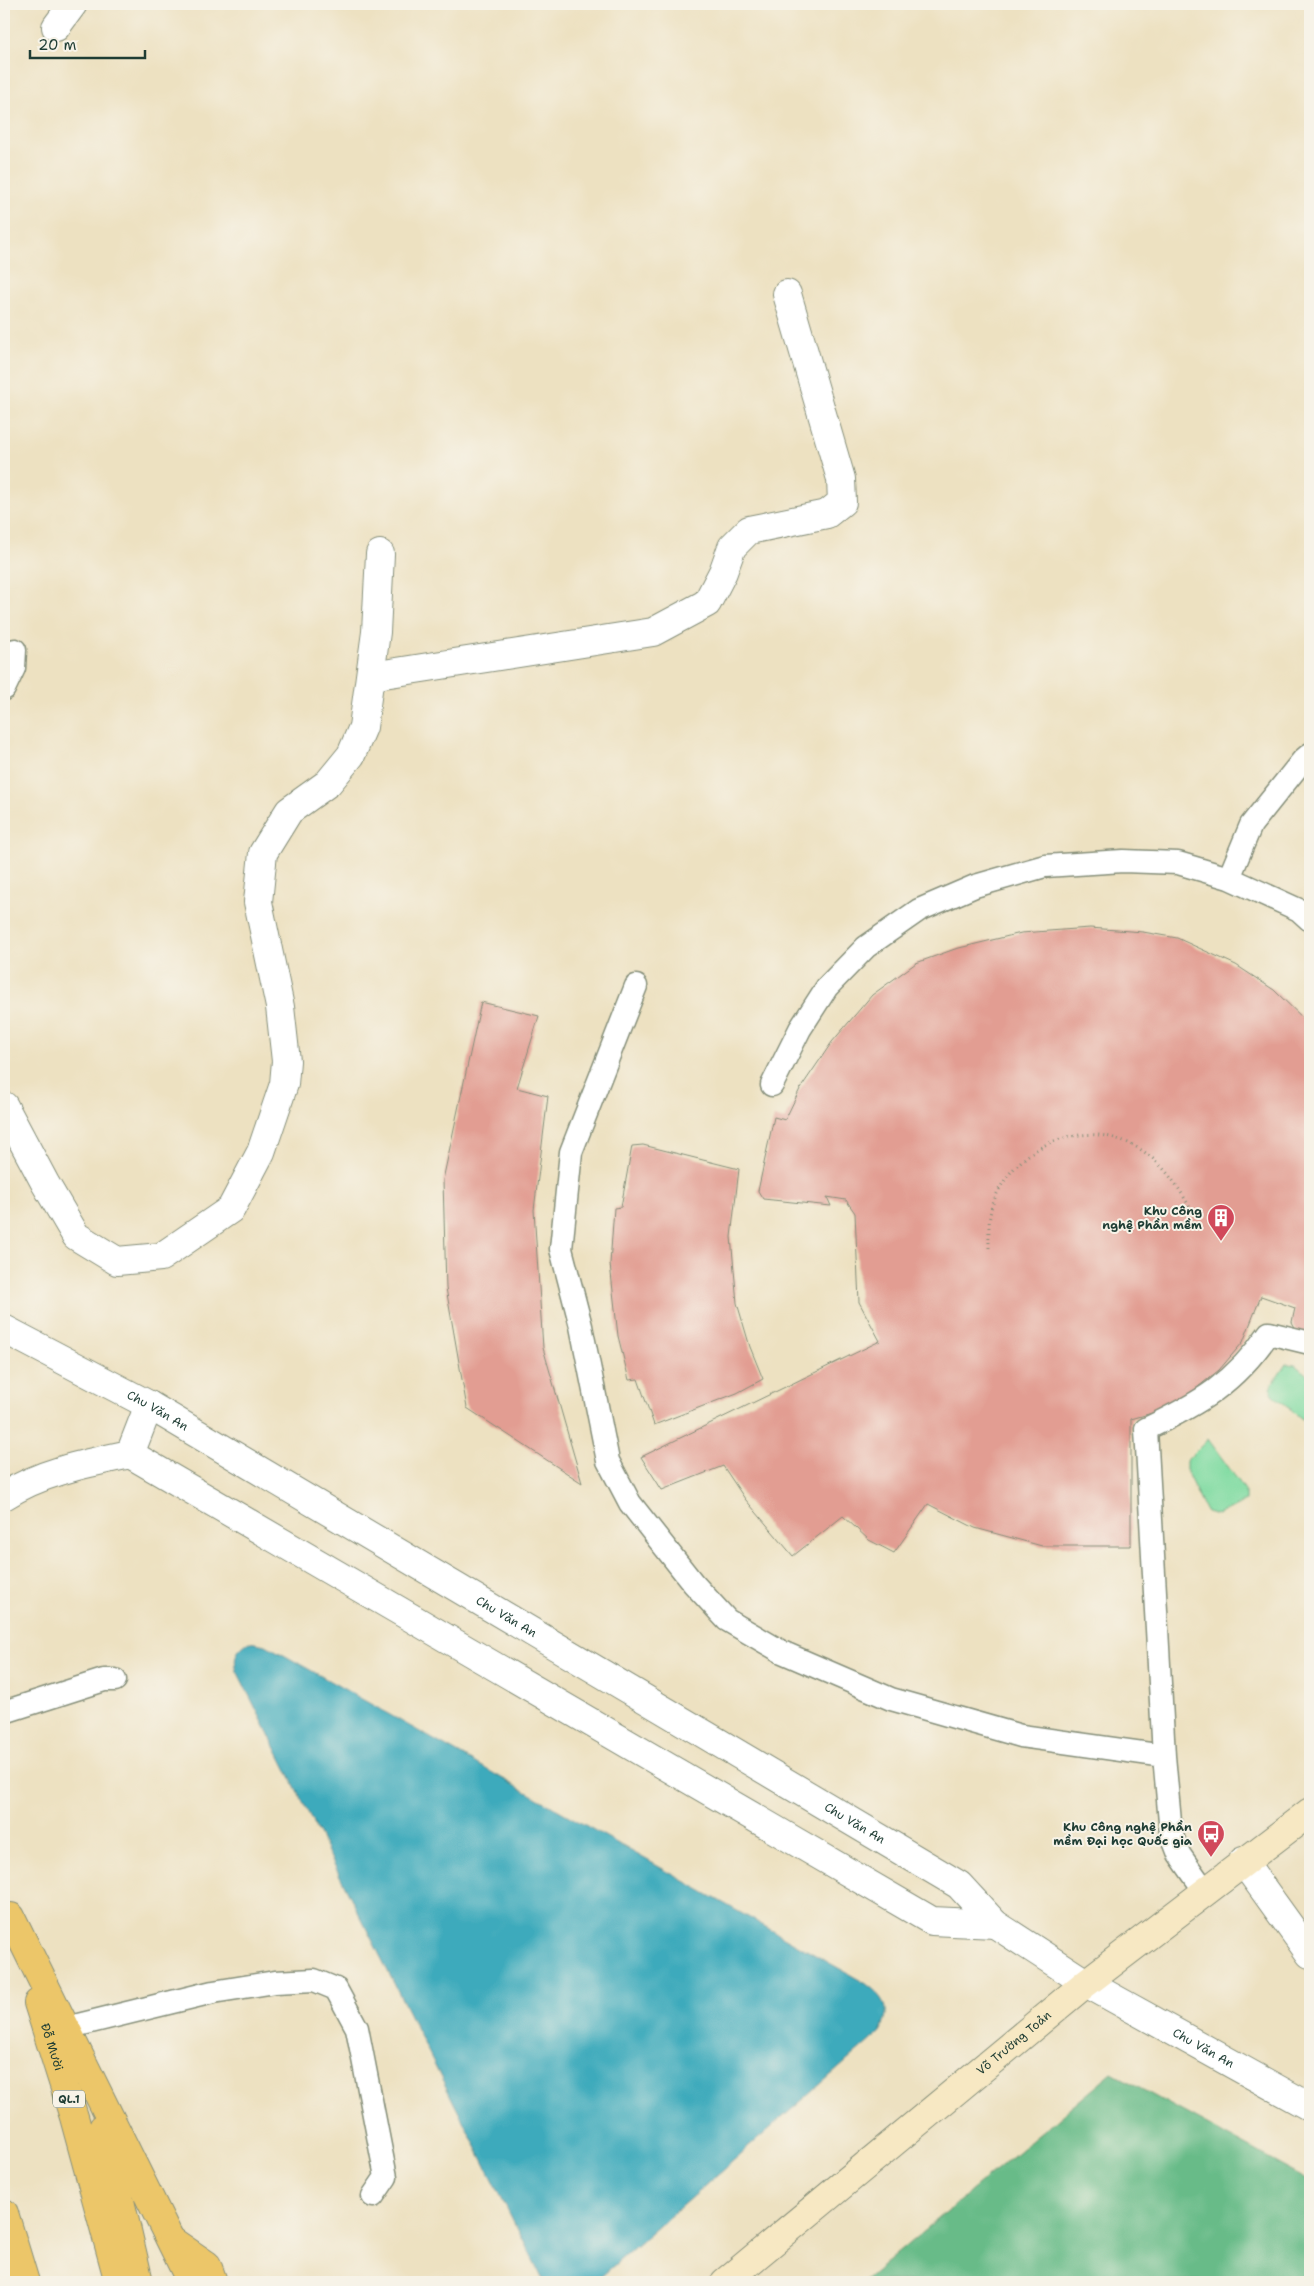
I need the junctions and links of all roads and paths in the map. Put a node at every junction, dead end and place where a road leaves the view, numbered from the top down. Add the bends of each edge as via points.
1 (72, 4) edge
2 (56, 27) dead end
3 (787, 294) dead end
4 (380, 554) dead end
5 (15, 650) dead end
6 (371, 676) junction
7 (4, 689) edge
8 (1310, 754) edge
9 (1229, 878) junction
10 (1310, 920) edge
11 (636, 986) dead end
12 (772, 1085) dead end
13 (4, 1106) edge
14 (1194, 1215) dead end
15 (989, 1248) dead end
16 (4, 1329) edge
17 (1310, 1344) edge
18 (148, 1405) junction
19 (130, 1454) junction
20 (4, 1496) edge
21 (115, 1680) dead end
22 (4, 1712) edge
23 (1164, 1756) junction
24 (1310, 1812) edge
25 (1242, 1861) junction
26 (1205, 1891) junction
27 (7, 1908) edge
28 (995, 1924) junction
29 (1310, 1954) edge
30 (1086, 1983) junction
31 (66, 2028) junction
32 (92, 2081) junction
33 (1310, 2107) edge
34 (373, 2196) dead end
35 (4, 2213) edge
36 (171, 2240) junction
37 (25, 2282) edge
38 (119, 2282) edge
39 (139, 2282) edge
40 (191, 2282) edge
41 (213, 2282) edge
42 (725, 2282) edge

1 - 2 street
3 - 6 street via 841,479 842,502 827,514 749,530 732,547 707,602 653,632
4 - 6 street
5 - 7 lane via 14,668
6 - 13 street via 363,727 351,755 328,783 289,811 263,853 258,902 280,1007 286,1060 284,1084 262,1152 232,1209 161,1257 118,1261 76,1236
8 - 9 lane via 1251,826
9 - 10 lane via 1298,910
9 - 12 lane via 1178,863 1123,861 1045,866 974,886 919,910 866,947 827,987 800,1029
11 - 23 lane via 571,1152 561,1249 581,1326 608,1461 630,1503 693,1583 727,1620 782,1652 892,1699 1021,1736
14 - 15 path via 1176,1183 1138,1148 1100,1134 1076,1135 1028,1154 1015,1166 992,1207
16 - 18 street, Chu Văn An
17 - 23 lane via 1269,1333 1254,1356 1212,1394 1146,1429
18 - 19 street
18 - 28 street, Chu Văn An via 960,1885
19 - 20 street via 78,1465 18,1486
19 - 28 street via 932,1921
21 - 22 lane via 104,1680
23 - 26 lane via 1171,1833 1179,1854
24 - 25 street, Võ Trường Toản
25 - 26 street, Võ Trường Toản
25 - 29 street
26 - 30 street, Võ Trường Toản
27 - 31 highway, QL.1
27 - 38 highway, Đỗ Mười / QL.1 via 74,2117
28 - 30 street, Chu Văn An
30 - 33 street, Chu Văn An
30 - 42 street, Võ Trường Toản
31 - 32 highway, QL.1
31 - 34 lane via 213,1992 275,1982 314,1980 336,1989 357,2028 382,2155 386,2178
32 - 36 highway, QL.1
32 - 39 highway, QL.1
35 - 37 highway
36 - 40 highway, QL.1
36 - 41 highway, QL.1 via 207,2266

